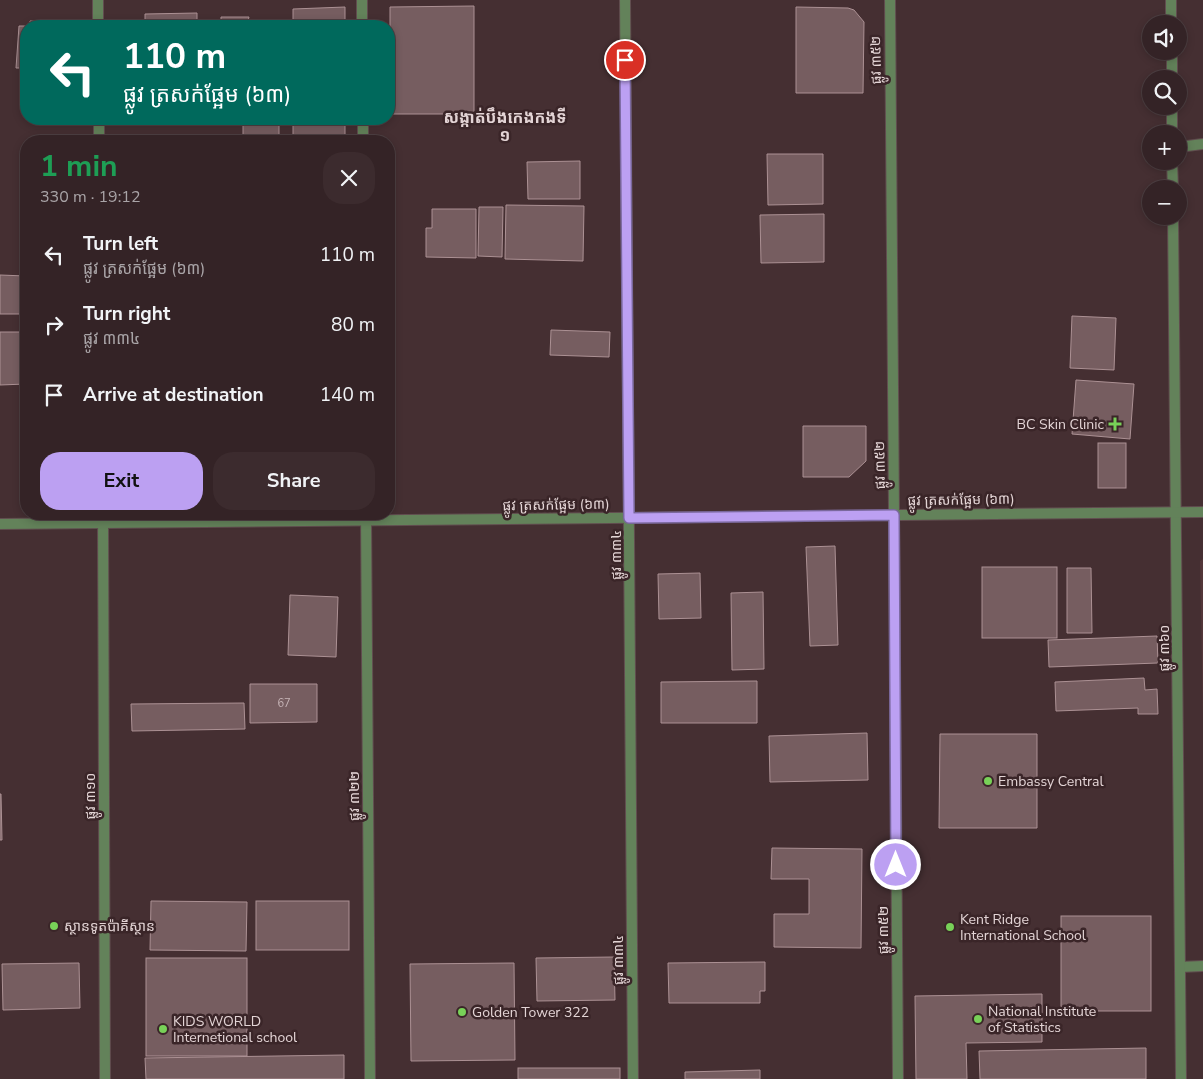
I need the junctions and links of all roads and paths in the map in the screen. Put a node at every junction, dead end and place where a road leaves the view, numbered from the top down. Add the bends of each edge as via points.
1 (98, 0) edge
2 (362, 0) edge
3 (625, 0) edge
4 (890, 0) edge
5 (1171, 0) edge
6 (1171, 15) edge
7 (98, 20) edge
8 (362, 20) edge
9 (1203, 144) edge
10 (1187, 146) edge
11 (1173, 225) edge
12 (1176, 512) junction
13 (1203, 512) edge
14 (894, 515) junction
15 (395, 517) edge
16 (629, 518) junction
17 (69, 520) edge
18 (103, 520) edge
19 (366, 520) edge
20 (0, 524) edge
21 (1203, 966) edge
22 (1180, 967) junction
23 (105, 1079) edge
24 (370, 1079) edge
25 (633, 1079) edge
26 (898, 1079) edge
27 (1181, 1079) edge

1 - 7 street
2 - 8 street
3 - 16 street, ផ្លូវ ៣៣៤
4 - 14 street, ផ្លូវ ៣៥២
5 - 6 street
9 - 10 street
11 - 12 street, ផ្លូវ ៣៦០
12 - 13 street, ផ្លូវ ត្រសក់ផ្អែម (៦៣)
12 - 14 street, ផ្លូវ ត្រសក់ផ្អែម (៦៣)
12 - 22 street, ផ្លូវ ៣៦០
14 - 16 street, ផ្លូវ ត្រសក់ផ្អែម (៦៣)
14 - 26 street, ផ្លូវ ៣៥២
15 - 16 street, ផ្លូវ ត្រសក់ផ្អែម (៦៣)
16 - 25 street, ផ្លូវ ៣៣៤
17 - 20 street, ផ្លូវ ត្រសក់ផ្អែម (៦៣)
18 - 23 street, ផ្លូវ ៣១០
19 - 24 street, ផ្លូវ ៣២២
21 - 22 street
22 - 27 street, ផ្លូវ ៣៦០

